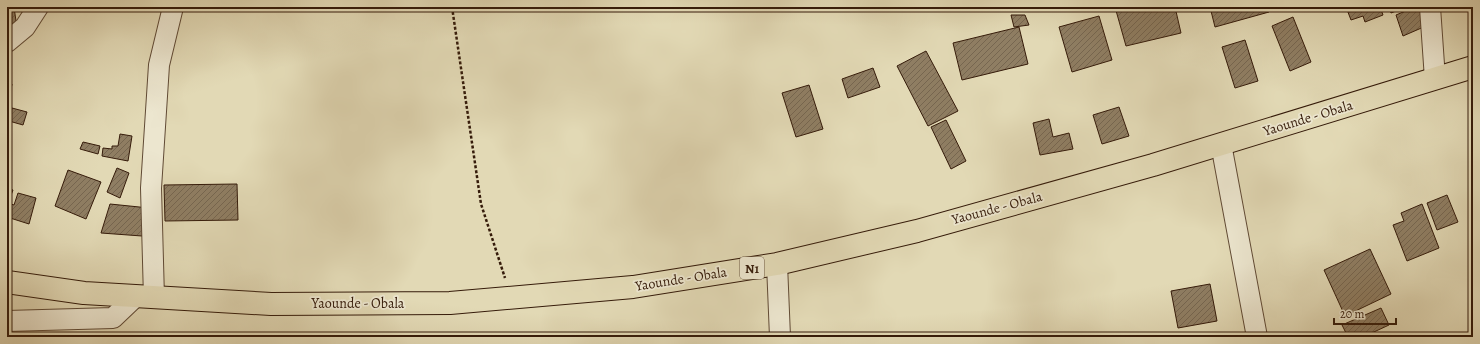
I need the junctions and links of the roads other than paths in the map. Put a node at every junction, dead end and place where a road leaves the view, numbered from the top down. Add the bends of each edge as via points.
1 (38, 7) edge
2 (173, 7) edge
3 (1430, 7) edge
4 (7, 42) edge
5 (1473, 67) edge
6 (1435, 79) junction
7 (1221, 144) junction
8 (777, 264) junction
9 (7, 282) edge
10 (145, 297) junction
11 (7, 320) edge
12 (780, 337) edge
13 (1257, 337) edge

1 - 4 street via 26,27
2 - 10 street via 159,65
3 - 6 street
5 - 6 highway, Yaounde - Obala / N1
6 - 7 highway, Yaounde - Obala / N1
7 - 8 highway, Yaounde - Obala / N1 via 1146,168 917,231
7 - 13 street
8 - 10 highway, Yaounde - Obala / N1 via 633,288 450,303 271,304
8 - 12 street
9 - 10 highway, Yaounde - Obala / N1 via 84,293
10 - 11 street via 113,318

